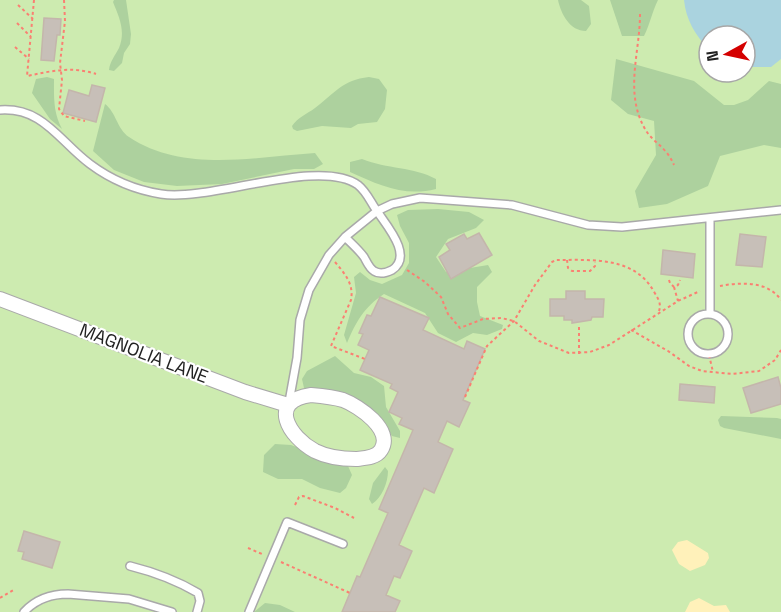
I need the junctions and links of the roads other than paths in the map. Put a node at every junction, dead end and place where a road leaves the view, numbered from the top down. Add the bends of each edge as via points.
1 (0, 110) edge
2 (781, 210) edge
3 (376, 211) junction
4 (710, 219) junction
5 (345, 237) junction
6 (0, 299) edge
7 (710, 313) junction
8 (288, 405) junction
9 (343, 544) dead end
10 (130, 566) dead end
11 (24, 612) edge
12 (172, 612) edge
13 (197, 612) edge
14 (249, 612) edge

1 - 3 lane via 14,109 36,116 90,164 144,190 179,195 316,176 351,181 364,191
2 - 4 lane
3 - 4 lane via 420,198 512,205 588,225
3 - 5 lane
3 - 5 lane via 399,247 399,262 394,268 383,273 372,270
4 - 7 lane
5 - 8 lane via 329,255 309,290
6 - 8 street, MAGNOLIA LANE
7 - 7 lane via 722,319 728,338 722,349 709,355 696,351 687,333 697,316
8 - 8 street via 311,395 347,402 380,429 382,447 377,454 359,459 318,452 291,431 286,414
9 - 14 lane via 287,522
10 - 13 lane via 198,593
11 - 12 lane via 39,600 68,594 129,599

